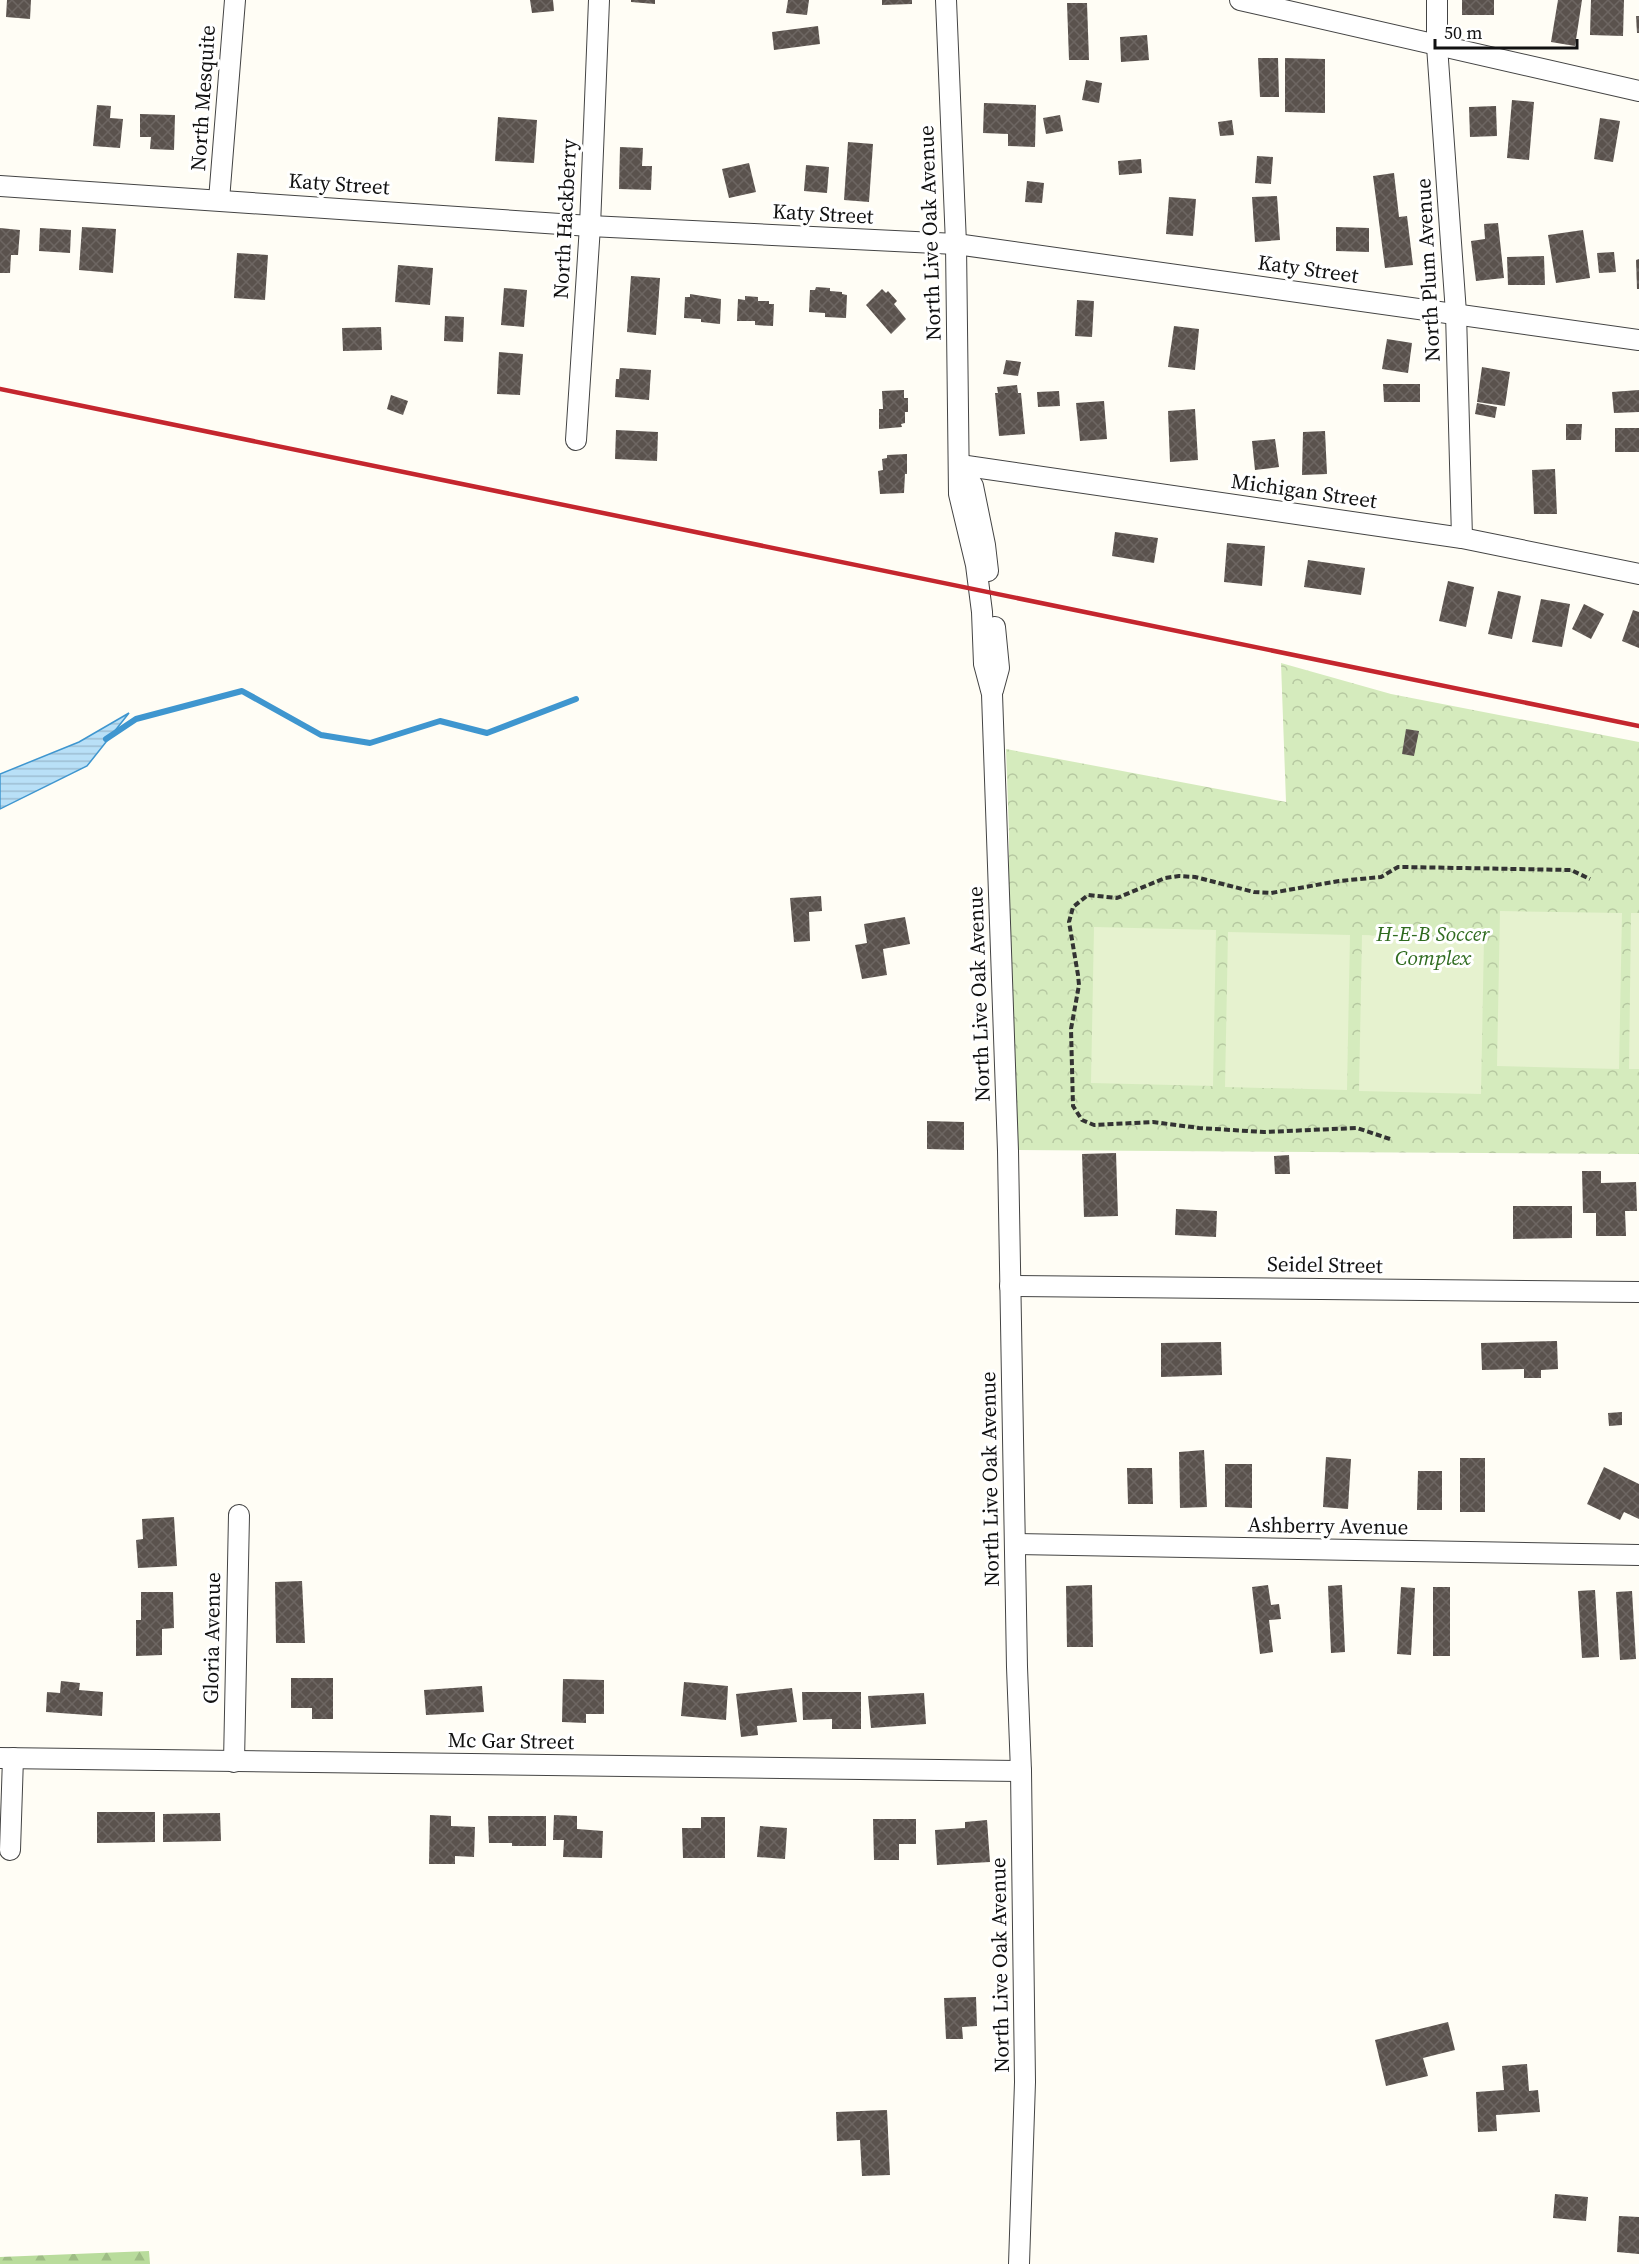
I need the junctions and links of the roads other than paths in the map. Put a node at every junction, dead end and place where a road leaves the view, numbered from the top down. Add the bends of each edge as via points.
1 (235, 0) edge
2 (599, 0) edge
3 (946, 0) edge
4 (1240, 0) edge
5 (1437, 0) edge
6 (1437, 46) junction
7 (1639, 91) edge
8 (0, 186) edge
9 (219, 200) junction
10 (590, 226) junction
11 (956, 244) junction
12 (1456, 314) junction
13 (1639, 340) edge
14 (576, 440) dead end
15 (960, 465) junction
16 (1462, 538) junction
17 (1639, 574) edge
18 (1010, 1286) junction
19 (1639, 1292) edge
20 (239, 1515) dead end
21 (1016, 1544) junction
22 (1639, 1555) edge
23 (6, 1758) edge
24 (234, 1762) junction
25 (1021, 1771) junction
26 (10, 1850) dead end
27 (1019, 2264) edge

1 - 9 street, North Mesquite
2 - 10 street, North Hackberry
3 - 11 street, North Live Oak Avenue
4 - 6 street
5 - 6 street, North Plum Avenue
6 - 7 street
6 - 12 street, North Plum Avenue
8 - 9 street, Katy Street
9 - 10 street, Katy Street
10 - 11 street, Katy Street
10 - 14 street, North Hackberry
11 - 12 street, Katy Street
11 - 15 street, North Live Oak Avenue
12 - 13 street, Katy Street
12 - 16 street, North Plum Avenue
15 - 16 street, Michigan Street
15 - 18 street, North Live Oak Avenue via 973,486 985,545 999,669 992,694
16 - 17 street, Michigan Street
18 - 19 street, Seidel Street
18 - 21 street, North Live Oak Avenue
20 - 24 street, Gloria Avenue
21 - 22 street, Ashberry Avenue
21 - 25 street, North Live Oak Avenue
23 - 24 street, Mc Gar Street
23 - 26 street
24 - 25 street, Mc Gar Street
25 - 27 street, North Live Oak Avenue via 1025,2082

